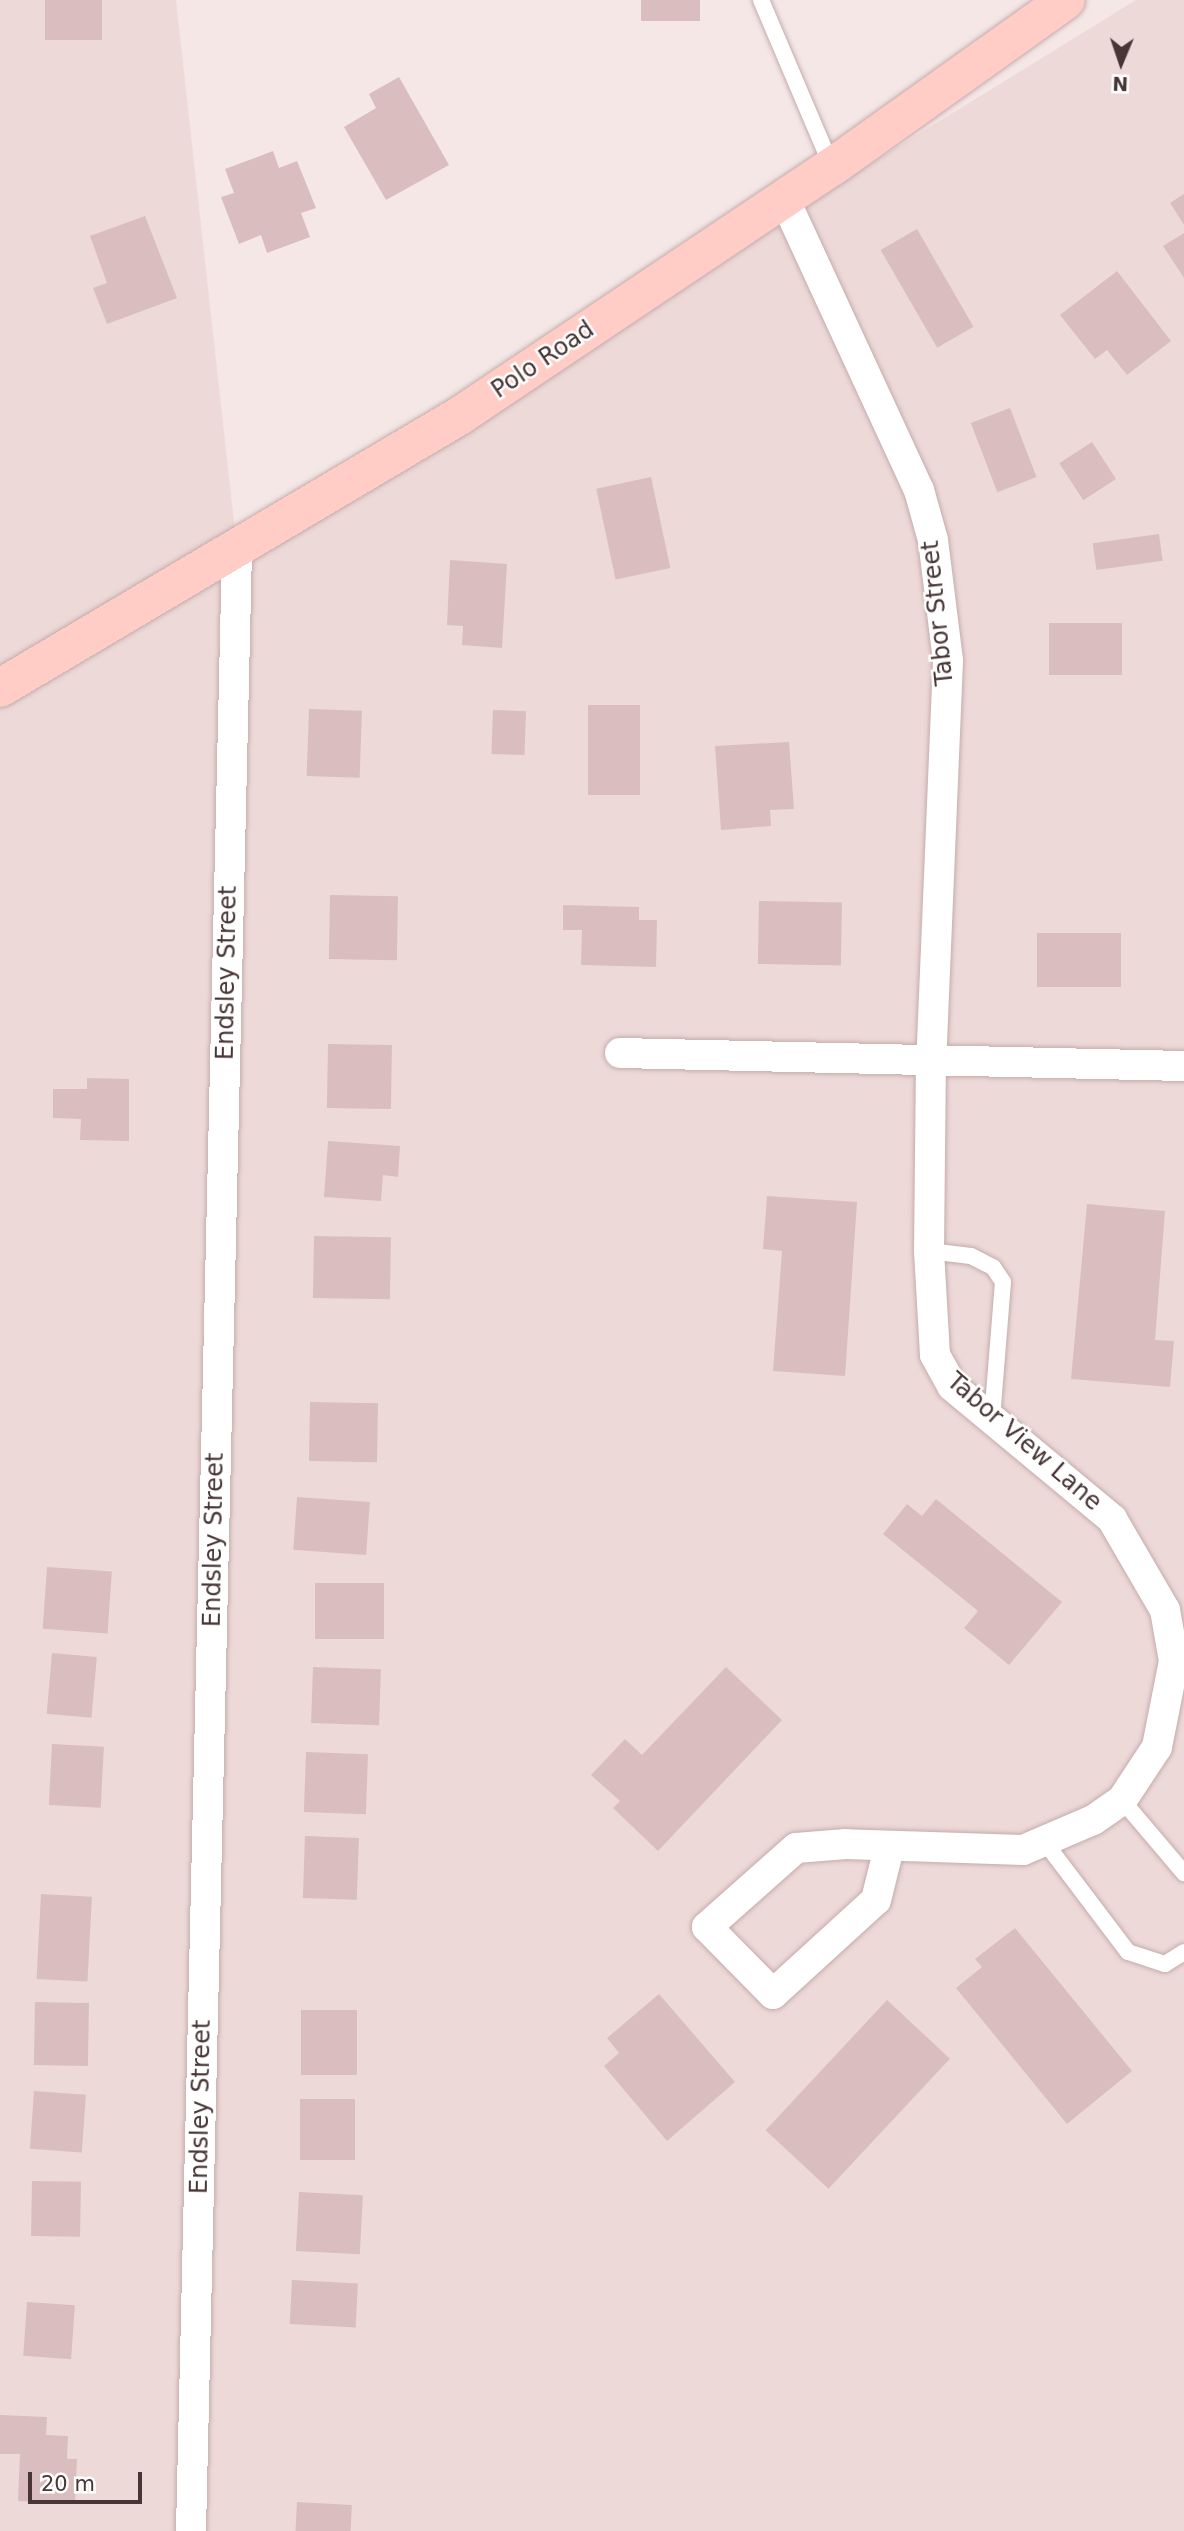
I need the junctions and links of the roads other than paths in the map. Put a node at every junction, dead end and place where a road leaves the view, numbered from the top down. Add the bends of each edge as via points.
1 (761, 0) edge
2 (1066, 0) edge
3 (832, 167) junction
4 (783, 196) junction
5 (237, 549) junction
6 (0, 688) edge
7 (620, 1053) dead end
8 (931, 1060) junction
9 (1184, 1066) edge
10 (929, 1251) junction
11 (992, 1420) junction
12 (1122, 1800) junction
13 (1046, 1845) junction
14 (889, 1848) junction
15 (1184, 1873) edge
16 (1184, 1952) edge
17 (191, 2531) edge

1 - 3 lane
2 - 3 main road, Polo Road
3 - 4 main road, Polo Road
4 - 5 main road, Polo Road via 461,415
4 - 8 street, Tabor Street via 919,490 933,540 948,661
5 - 6 main road, Polo Road
5 - 17 street, Endsley Street
7 - 8 street
8 - 9 street
8 - 10 street, Tabor View Lane
10 - 11 street, Tabor View Lane via 935,1355 952,1386
10 - 11 lane via 971,1256 993,1267 1003,1282
11 - 12 street, Tabor View Lane via 1089,1494 1112,1519 1165,1610 1174,1661 1167,1713 1157,1747
12 - 13 street, Tabor View Lane
12 - 15 lane
13 - 14 street, Tabor View Lane via 988,1853
13 - 16 lane via 1128,1952 1165,1964
14 - 14 street, Tabor View Lane via 876,1900 773,1994 707,1927 796,1848

